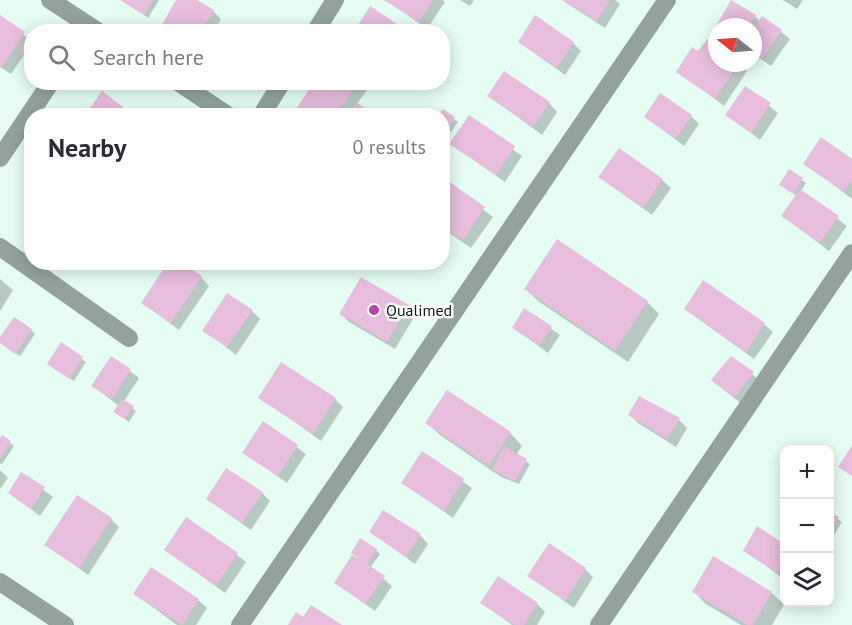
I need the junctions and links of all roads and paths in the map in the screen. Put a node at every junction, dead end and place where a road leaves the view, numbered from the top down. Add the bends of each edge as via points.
1 (50, 0) edge
2 (335, 0) edge
3 (667, 0) edge
4 (84, 24) edge
5 (320, 24) edge
6 (46, 90) edge
7 (190, 90) edge
8 (277, 90) edge
9 (34, 108) edge
10 (217, 108) edge
11 (266, 108) edge
12 (24, 122) edge
13 (0, 158) edge
14 (0, 247) edge
15 (852, 253) edge
16 (24, 264) edge
17 (33, 270) edge
18 (129, 338) dead end
19 (0, 582) edge
20 (65, 625) edge
21 (240, 625) edge
22 (599, 625) edge

1 - 4 street
2 - 5 street
3 - 21 street
6 - 9 street
7 - 10 street
8 - 11 street
12 - 13 street
14 - 16 street
15 - 22 street
17 - 18 street
19 - 20 street

